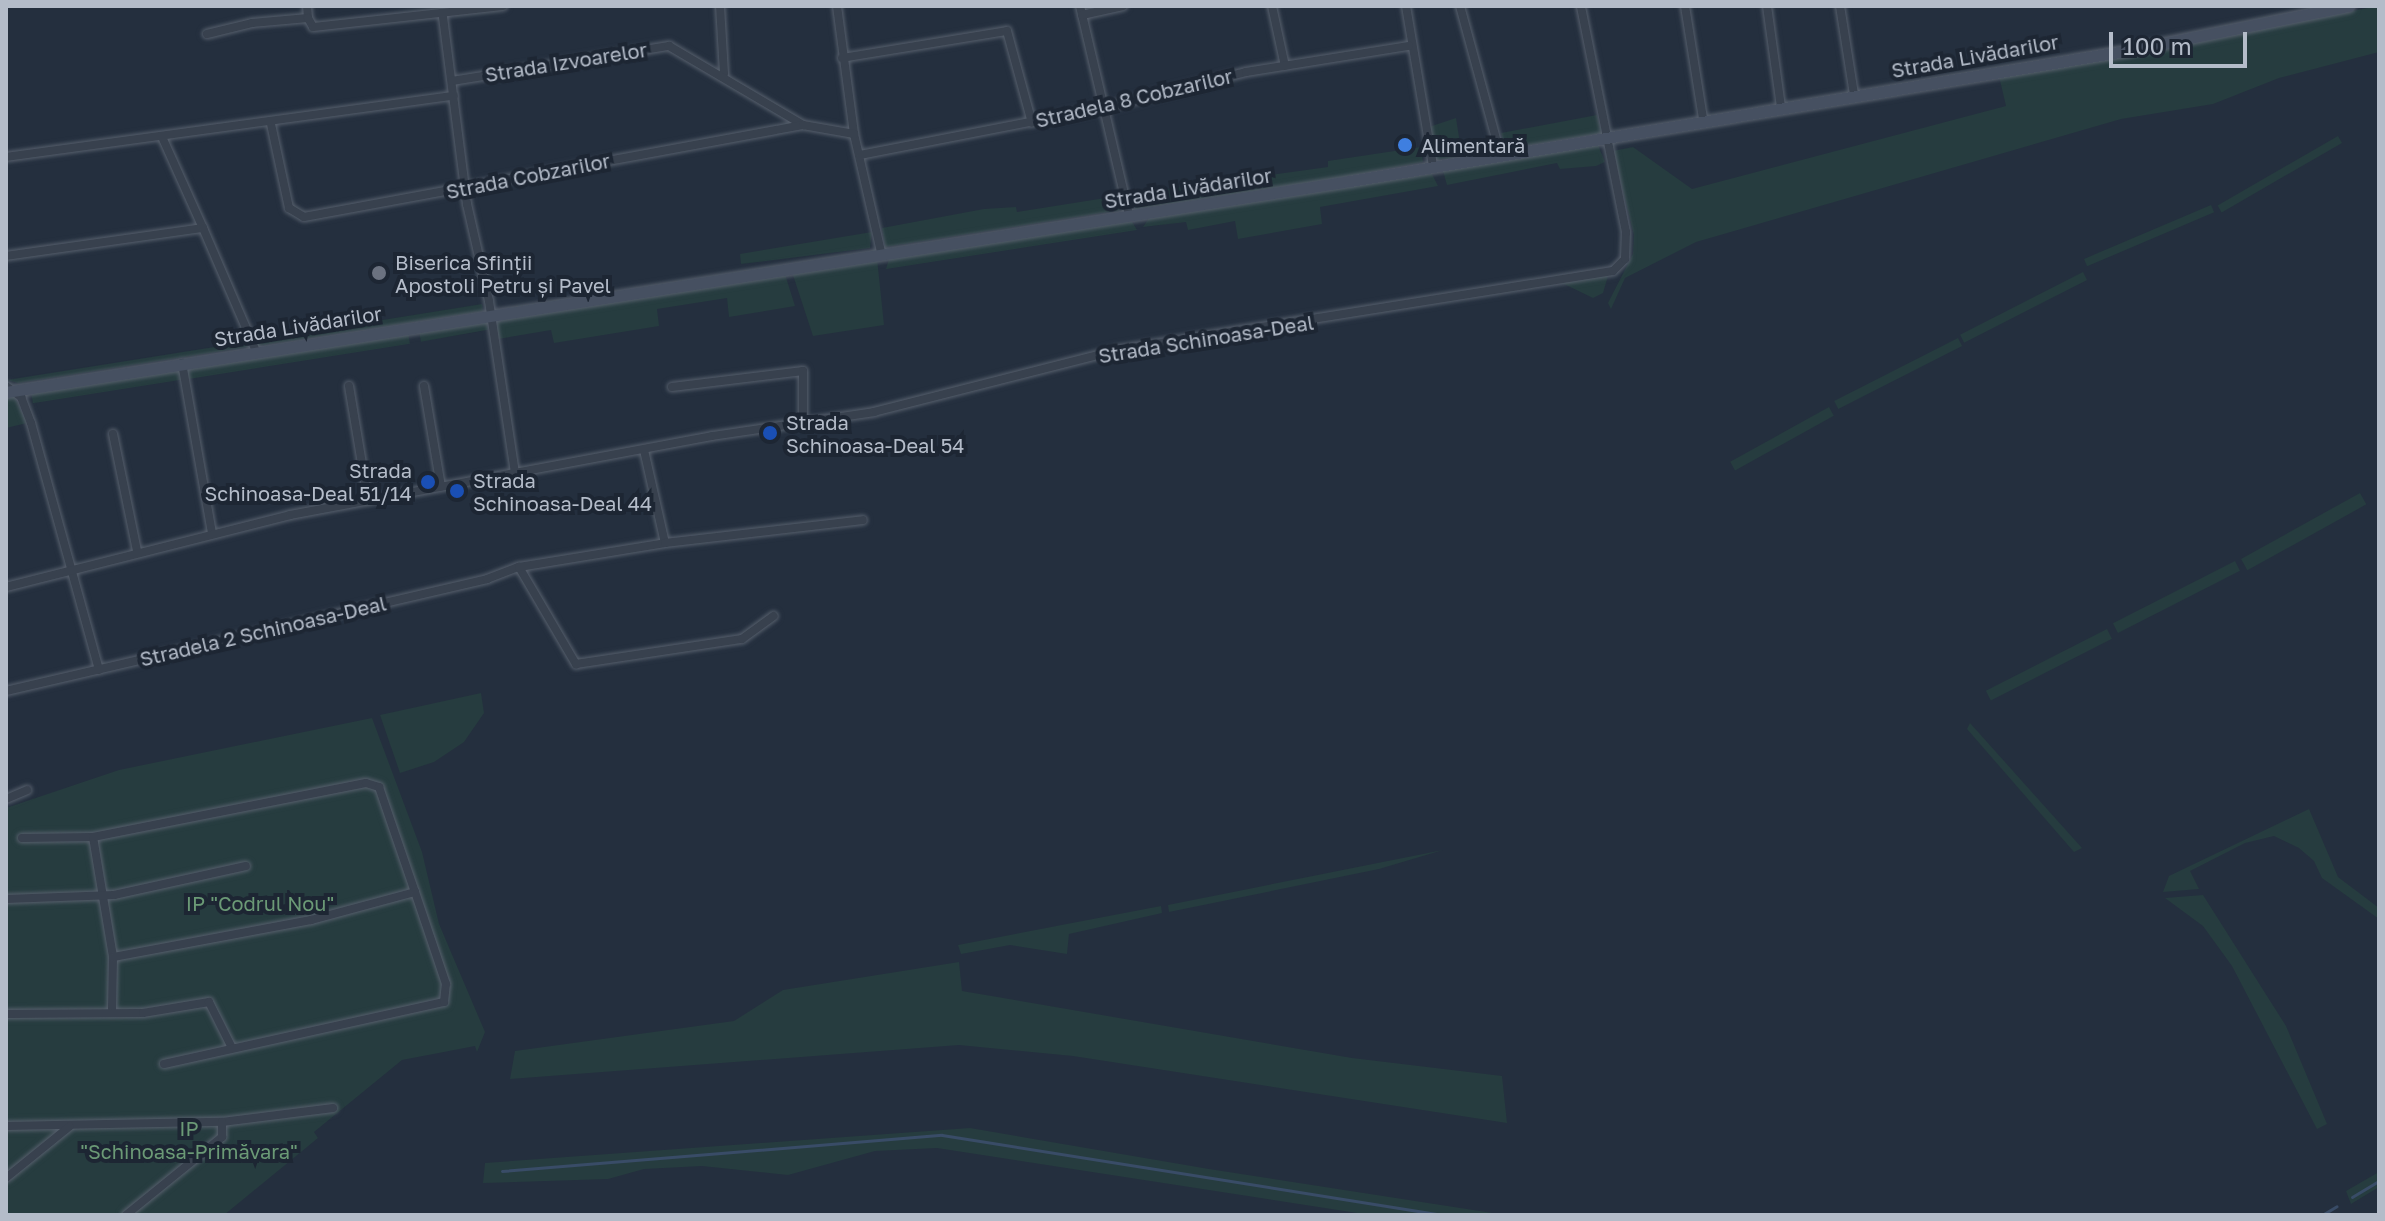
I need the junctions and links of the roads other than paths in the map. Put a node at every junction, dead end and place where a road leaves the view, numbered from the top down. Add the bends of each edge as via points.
1 (307, 6) edge
2 (503, 6) edge
3 (720, 6) edge
4 (837, 6) edge
5 (1123, 6) edge
6 (1272, 6) edge
7 (1406, 6) edge
8 (1460, 6) edge
9 (1581, 6) edge
10 (1685, 6) edge
11 (1767, 6) edge
12 (1840, 6) edge
13 (2349, 6) edge
14 (1081, 10) edge
15 (443, 17) junction
16 (308, 18) junction
17 (207, 34) dead end
18 (1409, 46) junction
19 (842, 58) junction
20 (1285, 66) junction
21 (724, 74) junction
22 (452, 81) junction
23 (1854, 94) junction
24 (454, 96) junction
25 (1107, 107) junction
26 (1781, 107) junction
27 (1703, 119) junction
28 (1032, 123) junction
29 (271, 124) junction
30 (803, 125) junction
31 (854, 134) junction
32 (1606, 137) junction
33 (163, 139) junction
34 (1500, 153) junction
35 (860, 155) junction
36 (6, 157) edge
37 (1433, 165) junction
38 (466, 188) junction
39 (1129, 215) junction
40 (203, 228) junction
41 (881, 252) junction
42 (6, 256) edge
43 (491, 313) junction
44 (256, 351) junction
45 (182, 363) junction
46 (349, 386) dead end
47 (424, 386) dead end
48 (672, 387) dead end
49 (9, 390) edge
50 (803, 421) junction
51 (113, 434) dead end
52 (644, 450) junction
53 (515, 473) junction
54 (441, 487) junction
55 (368, 500) junction
56 (863, 520) dead end
57 (212, 533) junction
58 (665, 543) junction
59 (137, 551) junction
60 (519, 567) junction
61 (67, 569) junction
62 (6, 587) edge
63 (774, 616) dead end
64 (99, 670) junction
65 (6, 691) edge
66 (27, 790) dead end
67 (6, 799) edge
68 (93, 837) junction
69 (22, 838) dead end
70 (246, 866) dead end
71 (415, 892) junction
72 (102, 896) junction
73 (6, 899) edge
74 (113, 957) junction
75 (112, 1010) junction
76 (6, 1014) edge
77 (231, 1046) junction
78 (164, 1064) dead end
79 (333, 1108) dead end
80 (222, 1122) junction
81 (72, 1125) junction
82 (6, 1126) edge
83 (6, 1178) edge
84 (126, 1215) edge

1 - 16 street
2 - 15 street
3 - 21 street
4 - 19 street
5 - 14 street
6 - 20 street
7 - 18 street
8 - 34 street
9 - 32 street
10 - 27 street
11 - 26 street
12 - 23 street
13 - 23 street, Strada Livădarilor via 2125,51
14 - 25 street
15 - 16 street via 313,27
15 - 22 street
16 - 17 street
18 - 20 street, Stradela 8 Cobzarilor
18 - 37 street
19 - 28 street via 1007,31
19 - 31 street
20 - 25 street, Stradela 8 Cobzarilor via 1164,89
21 - 22 street, Strada Izvoarelor via 661,46
21 - 30 street, Strada Izvoarelor
22 - 24 street
23 - 26 street, Strada Livădarilor
24 - 29 street
24 - 38 street
25 - 28 street, Stradela 8 Cobzarilor
25 - 39 street
26 - 27 street, Strada Livădarilor
27 - 32 street, Strada Livădarilor
28 - 35 street, Stradela 8 Cobzarilor
29 - 33 street
29 - 38 street, Strada Cobzarilor via 289,208 298,217
30 - 31 street, Strada Cobzarilor
30 - 38 street, Strada Cobzarilor
31 - 35 street
32 - 34 street, Strada Livădarilor
32 - 50 street, Strada Schinoasa-Deal via 1628,243 1625,259 1613,271 1118,350 874,412
33 - 36 street
33 - 40 street
34 - 37 street, Strada Livădarilor
35 - 41 street
37 - 39 street, Strada Livădarilor
38 - 43 street
39 - 41 street, Strada Livădarilor
40 - 42 street
40 - 44 street
41 - 43 street, Strada Livădarilor
43 - 44 street, Strada Livădarilor
43 - 53 street
44 - 45 street, Strada Livădarilor
45 - 49 street, Strada Livădarilor
45 - 57 street
46 - 55 street
47 - 54 street
48 - 50 street via 803,371
49 - 61 street via 31,423
50 - 52 street, Strada Schinoasa-Deal
51 - 59 street
52 - 53 street, Strada Schinoasa-Deal
52 - 58 street
53 - 54 street, Strada Schinoasa-Deal
54 - 55 street, Strada Schinoasa-Deal
55 - 57 street, Strada Schinoasa-Deal
56 - 58 street, Stradela 2 Schinoasa-Deal
57 - 59 street, Strada Schinoasa-Deal
58 - 60 street, Stradela 2 Schinoasa-Deal
59 - 61 street, Strada Schinoasa-Deal
60 - 63 street via 576,664 742,639
60 - 64 street, Stradela 2 Schinoasa-Deal
61 - 62 street, Strada Schinoasa-Deal
61 - 64 street
64 - 65 street, Stradela 2 Schinoasa-Deal
66 - 67 street
68 - 69 street
68 - 71 street via 372,783 379,787
68 - 72 street
70 - 72 street
71 - 74 street via 311,920
71 - 77 street via 447,998 440,1005
72 - 73 street
72 - 74 street
74 - 75 street
75 - 76 street
75 - 77 street via 143,1013 209,1002
77 - 78 street via 203,1058
79 - 80 street
80 - 81 street
80 - 84 street via 222,1137
81 - 82 street
81 - 83 street

